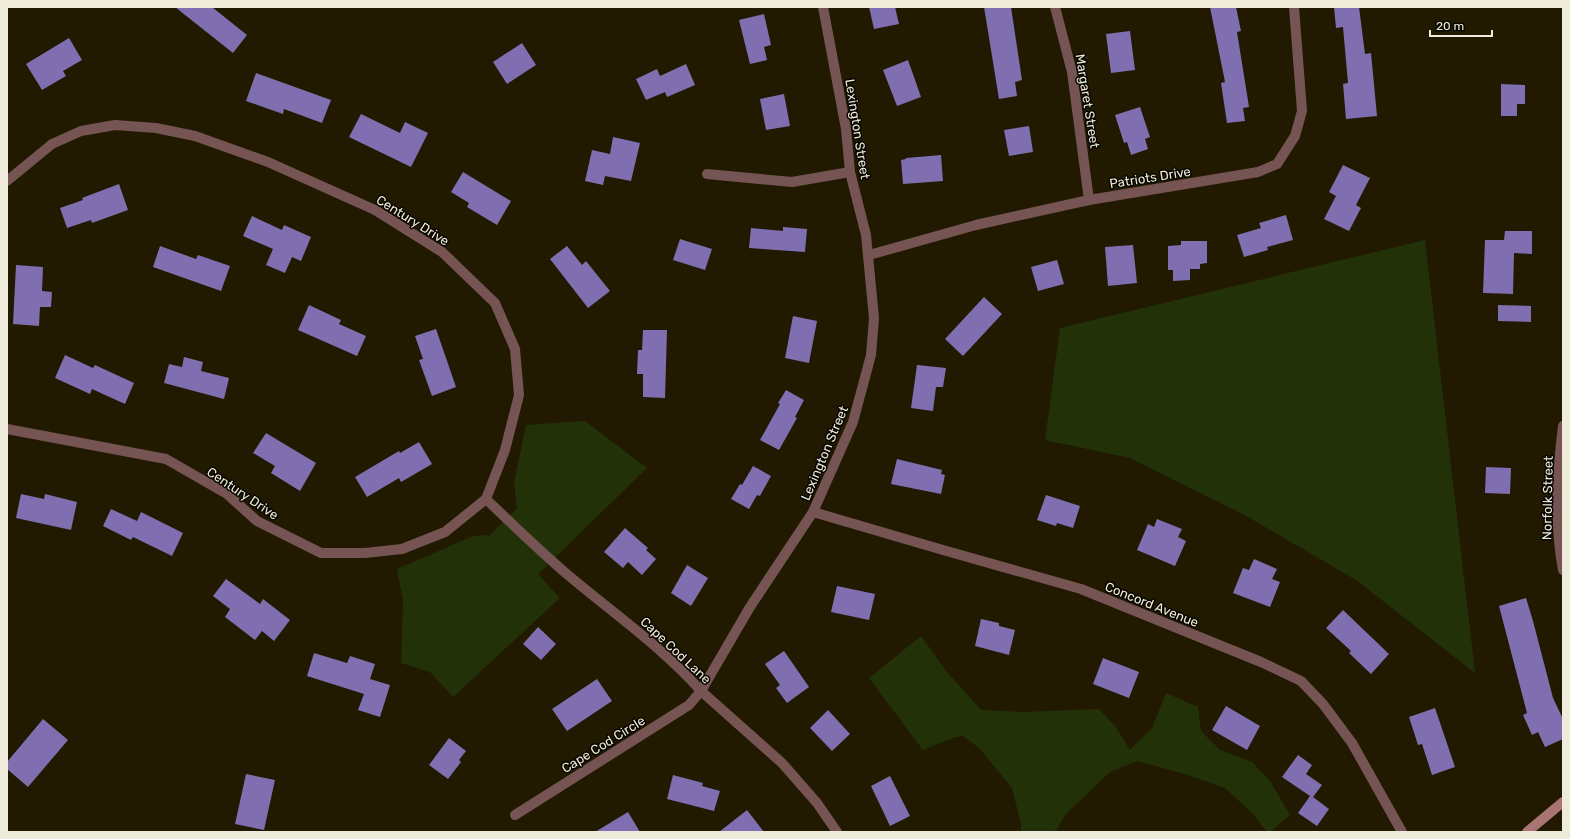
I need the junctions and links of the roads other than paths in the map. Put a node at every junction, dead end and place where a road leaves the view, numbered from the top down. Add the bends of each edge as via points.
1 (823, 7) edge
2 (1056, 7) edge
3 (1294, 7) edge
4 (850, 172) junction
5 (707, 174) dead end
6 (7, 181) edge
7 (1089, 200) junction
8 (869, 255) junction
9 (1563, 426) edge
10 (7, 429) edge
11 (486, 499) junction
12 (813, 512) junction
13 (1563, 570) edge
14 (701, 691) junction
15 (1563, 802) edge
16 (515, 815) dead end
17 (837, 832) edge
18 (1402, 832) edge
19 (1527, 832) edge

1 - 4 street, Lexington Street via 846,129
2 - 7 street, Margaret Street via 1072,72
3 - 7 street, Patriots Drive via 1302,111 1295,136 1277,164 1258,172
4 - 5 street via 792,182
4 - 8 street, Lexington Street
6 - 11 street, Century Drive via 52,144 81,132 115,125 156,128 195,136 268,162 375,210 442,252 495,303 515,349 518,395 505,450
7 - 8 street, Patriots Drive via 976,226
8 - 12 street, Lexington Street via 874,318 871,355 853,422
9 - 13 street, Norfolk Street via 1558,478 1558,523
10 - 11 street, Century Drive via 166,459 226,494 257,520 321,553 365,553 402,549 445,532
11 - 14 street, Cape Cod Lane via 568,575 632,627
12 - 14 street, Lexington Street via 750,607
12 - 18 street, Concord Avenue via 1080,588 1301,681 1324,704 1352,743
14 - 16 street, Cape Cod Circle via 689,705
14 - 17 street, Cape Cod Lane via 782,763 817,803
15 - 19 main road

